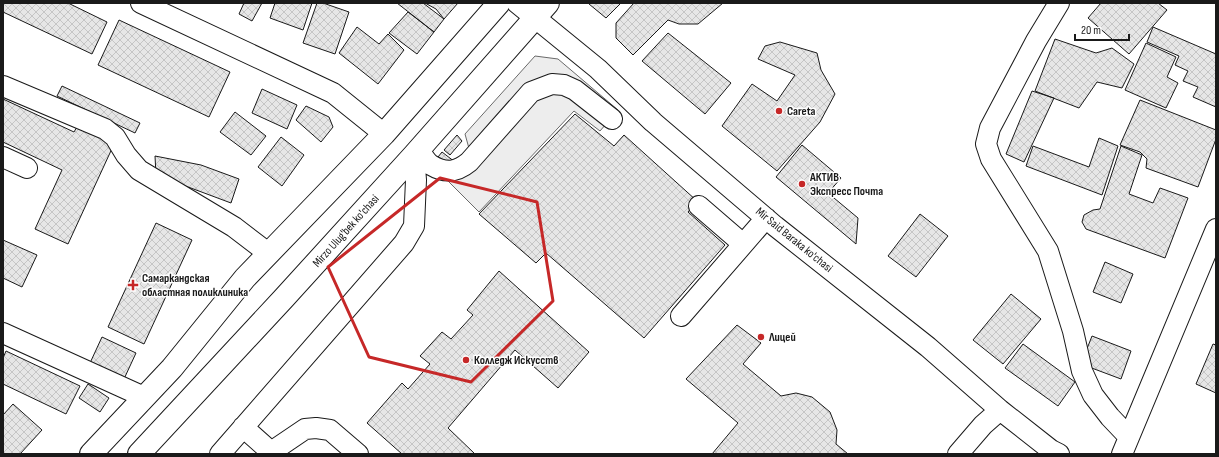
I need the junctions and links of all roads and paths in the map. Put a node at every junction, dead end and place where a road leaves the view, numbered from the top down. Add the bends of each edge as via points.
1 (141, 3) edge
2 (499, 3) edge
3 (517, 3) edge
4 (1059, 3) edge
5 (542, 10) edge
6 (598, 69) junction
7 (3, 86) edge
8 (576, 90) junction
9 (612, 119) dead end
10 (384, 134) junction
11 (416, 153) junction
12 (3, 157) edge
13 (27, 168) dead end
14 (699, 206) dead end
15 (766, 218) junction
16 (1216, 229) edge
17 (743, 244) junction
18 (268, 253) junction
19 (681, 316) dead end
20 (3, 332) edge
21 (144, 397) junction
22 (1000, 410) junction
23 (243, 427) junction
24 (1125, 445) edge
25 (270, 453) edge
26 (91, 454) edge
27 (139, 454) edge
28 (220, 454) edge
29 (358, 454) edge
30 (958, 454) edge
31 (1059, 454) edge

1 - 10 street via 334,93
2 - 10 main road
3 - 5 street, Mir Said Baraka ko'chasi
4 - 24 street via 990,128 986,144 991,159 1048,251 1073,331 1082,371 1093,395 1110,417
5 - 6 street, Mir Said Baraka ko'chasi
5 - 11 main road, Mirzo Ulug'bek ko'chasi
6 - 8 street
6 - 15 street, Mir Said Baraka ko'chasi via 653,122
7 - 18 street via 105,129 115,137 139,170 234,227
8 - 9 street
8 - 11 street via 552,84 531,92 461,169 444,170 430,164
10 - 18 main road
11 - 23 street via 414,226 404,243
11 - 27 main road, Mirzo Ulug'bek ko'chasi
12 - 13 street
14 - 17 street
15 - 17 street
15 - 22 street, Mir Said Baraka ko'chasi via 928,347
16 - 24 street
17 - 19 street
18 - 21 main road via 172,368
20 - 21 street
21 - 26 main road
22 - 30 street
22 - 31 street, Mir Said Baraka ko'chasi
23 - 25 street
23 - 28 street
25 - 29 street via 305,429 316,428 330,430

